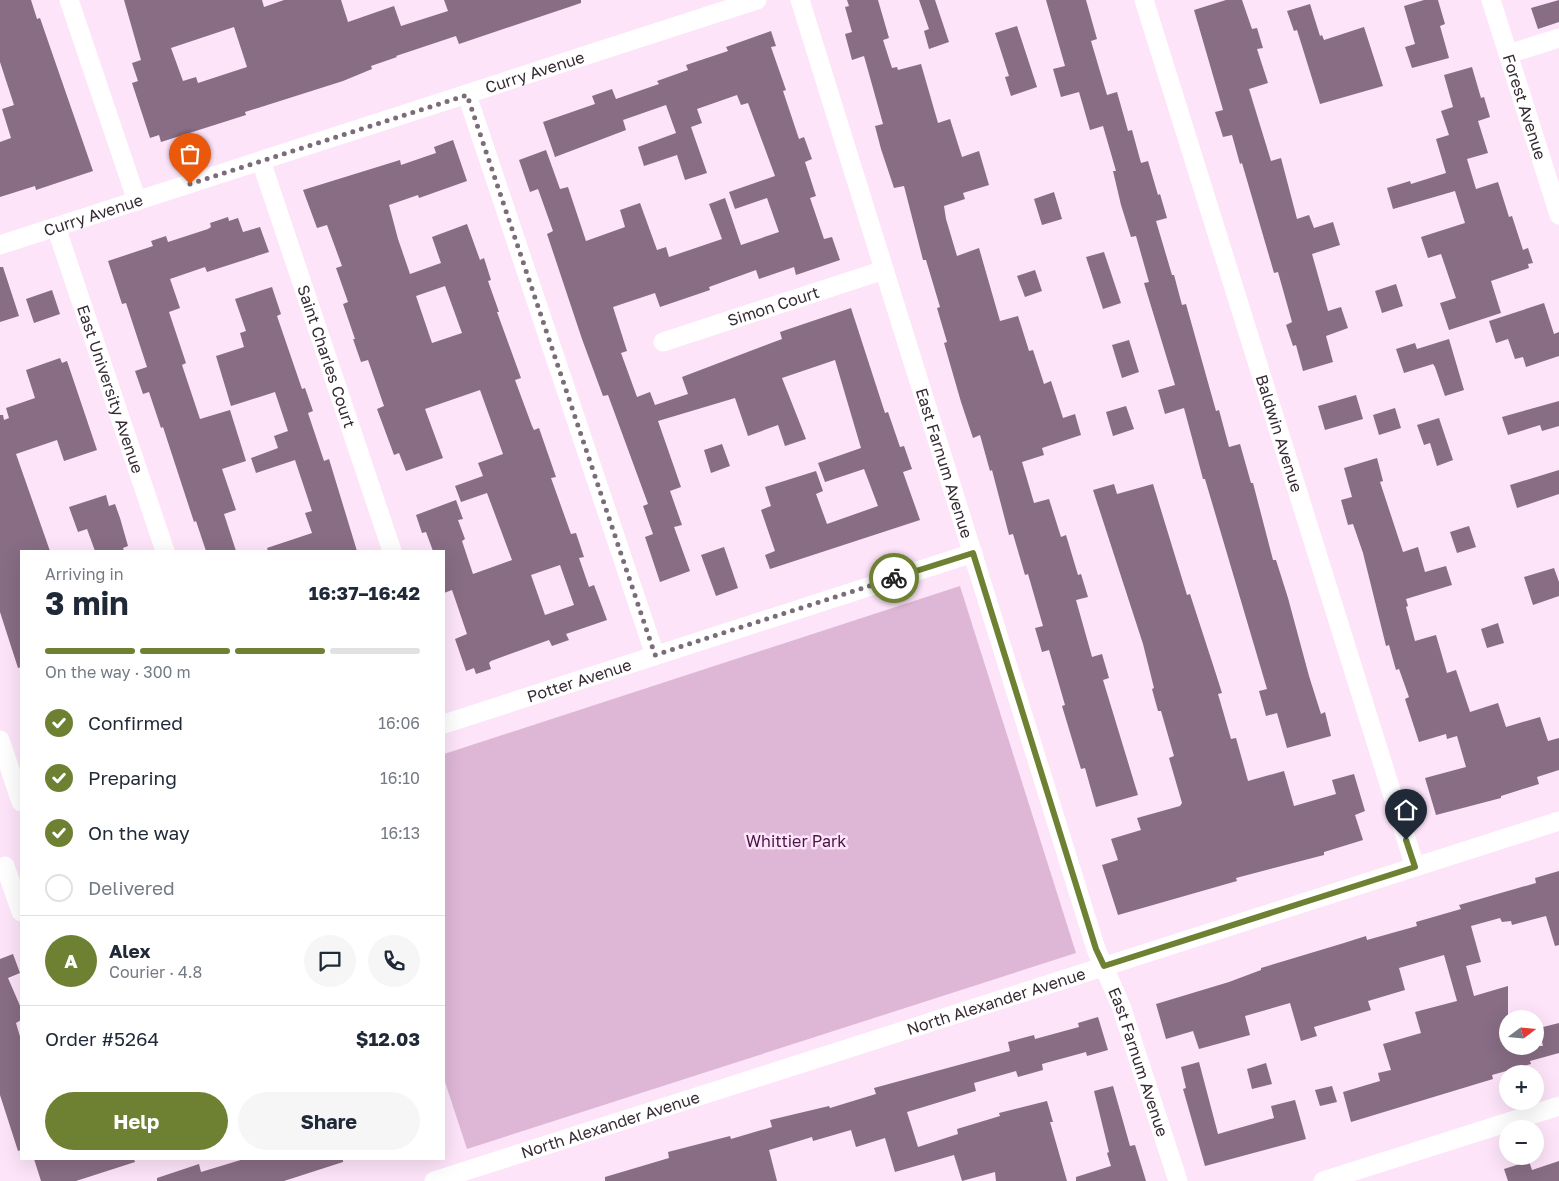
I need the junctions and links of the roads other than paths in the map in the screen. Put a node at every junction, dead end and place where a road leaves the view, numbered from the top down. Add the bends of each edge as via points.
1 (68, 0) edge
2 (758, 0) edge
3 (800, 0) edge
4 (1144, 0) edge
5 (1491, 0) edge
6 (1559, 38) edge
7 (1508, 54) junction
8 (467, 95) junction
9 (261, 161) junction
10 (137, 201) junction
11 (1559, 215) edge
12 (56, 227) junction
13 (0, 245) edge
14 (884, 270) junction
15 (663, 342) dead end
16 (165, 550) edge
17 (392, 550) edge
18 (973, 553) junction
19 (655, 655) junction
20 (446, 717) edge
21 (0, 740) edge
22 (20, 799) edge
23 (1559, 821) edge
24 (9, 865) edge
25 (1415, 867) junction
26 (20, 908) edge
27 (1104, 966) junction
28 (1559, 1106) edge
29 (454, 1178) edge
30 (434, 1181) edge
31 (1178, 1181) edge
32 (1323, 1181) edge

1 - 10 street
2 - 8 street, Curry Avenue
3 - 14 street, East Farnum Avenue
4 - 25 street, Baldwin Avenue
5 - 7 street, Forest Avenue
6 - 7 street
7 - 11 street, Forest Avenue
8 - 9 street, Curry Avenue
8 - 19 street
9 - 10 street, Curry Avenue
9 - 17 street, Saint Charles Court
10 - 12 street, Curry Avenue
12 - 13 street, Curry Avenue
12 - 16 street, East University Avenue
14 - 15 street, Simon Court
14 - 18 street, East Farnum Avenue
18 - 19 street, Potter Avenue
18 - 27 street, East Farnum Avenue
19 - 20 street, Potter Avenue
21 - 22 street
23 - 25 street, North Alexander Avenue
24 - 26 street
25 - 27 street, North Alexander Avenue
27 - 29 street, North Alexander Avenue
27 - 31 street, East Farnum Avenue via 1121,1006
28 - 32 street
29 - 30 street, North Alexander Avenue

